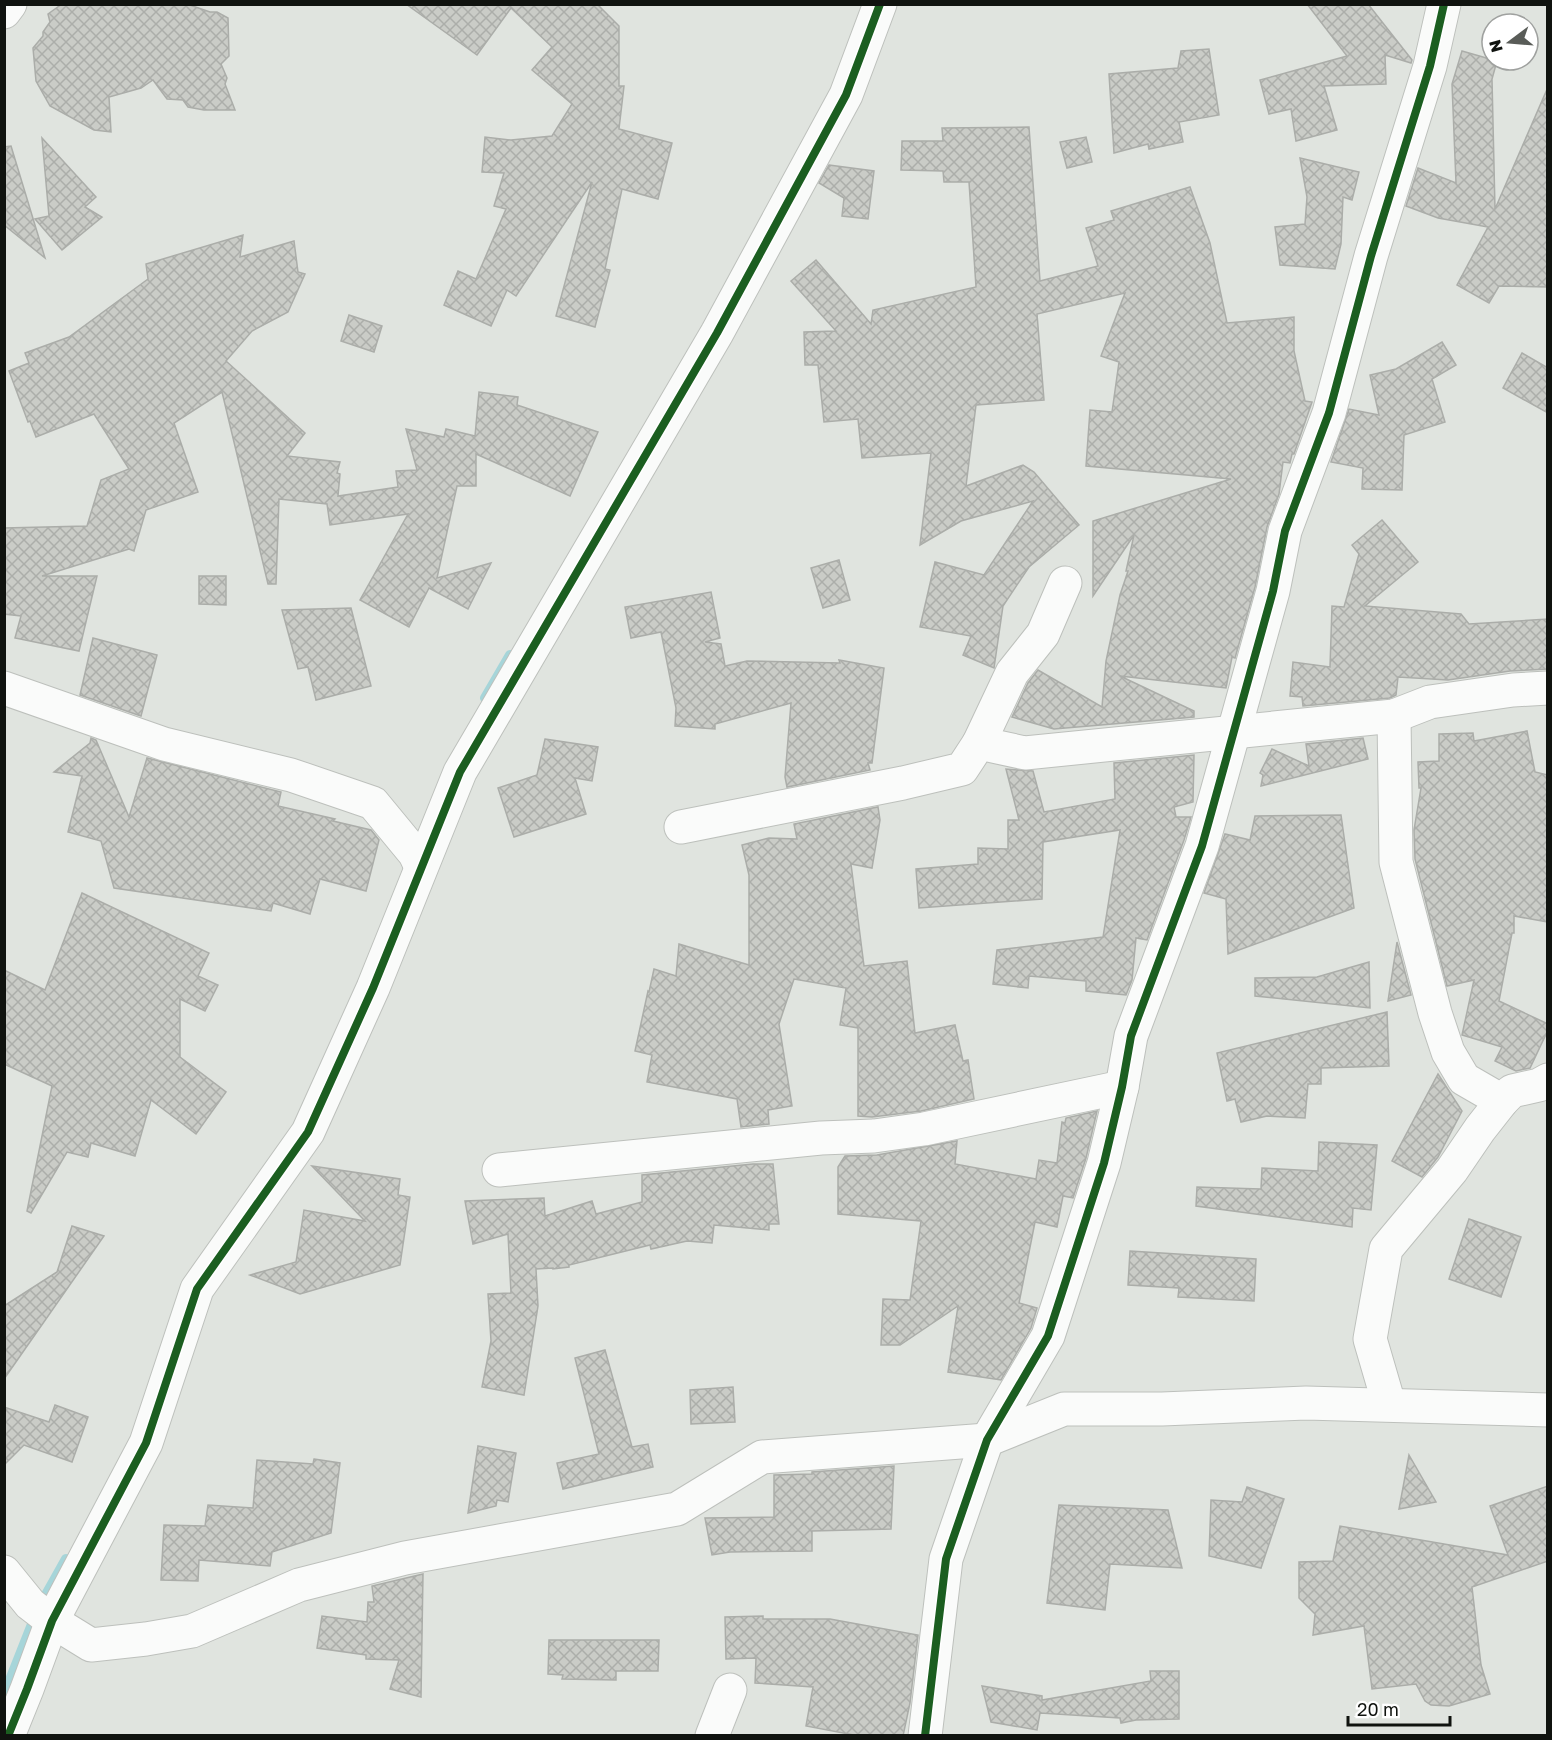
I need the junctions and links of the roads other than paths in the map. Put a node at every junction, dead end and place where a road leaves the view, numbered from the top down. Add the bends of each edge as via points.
1 (10, 4) edge
2 (880, 4) edge
3 (1444, 4) edge
4 (4, 12) edge
5 (1065, 583) dead end
6 (4, 688) edge
7 (1548, 688) edge
8 (1394, 716) junction
9 (1234, 733) junction
10 (979, 743) junction
11 (681, 827) dead end
12 (421, 867) junction
13 (1548, 1080) edge
14 (1122, 1087) junction
15 (1502, 1101) junction
16 (500, 1170) dead end
17 (1389, 1404) junction
18 (1548, 1410) edge
19 (987, 1440) junction
20 (4, 1572) edge
21 (29, 1614) edge
22 (730, 1690) dead end
23 (8, 1736) edge
24 (711, 1736) edge
25 (924, 1736) edge

1 - 4 street
2 - 12 street via 846,95 711,343 460,772
3 - 9 street via 1430,66 1371,256 1329,413 1284,531 1273,591
5 - 10 street via 1043,634 1012,673
6 - 12 street via 164,744 291,776 373,803
7 - 8 street via 1430,702
8 - 9 street
8 - 15 street via 1396,862 1436,1013 1448,1052 1464,1079
9 - 10 street via 1025,753
9 - 14 street via 1202,846 1131,1036
10 - 11 street via 962,769
12 - 21 street via 373,988 308,1132 197,1289 146,1443
13 - 15 street via 1512,1091
14 - 16 street via 874,1136
14 - 19 street via 1104,1163 1048,1336
15 - 17 street via 1452,1170 1386,1249 1370,1339
17 - 18 street
17 - 19 street via 1064,1409
19 - 21 street via 762,1457 677,1509 405,1558 299,1585 192,1631 91,1645
19 - 25 street via 946,1559
20 - 21 street
21 - 23 street via 27,1689
22 - 24 street

